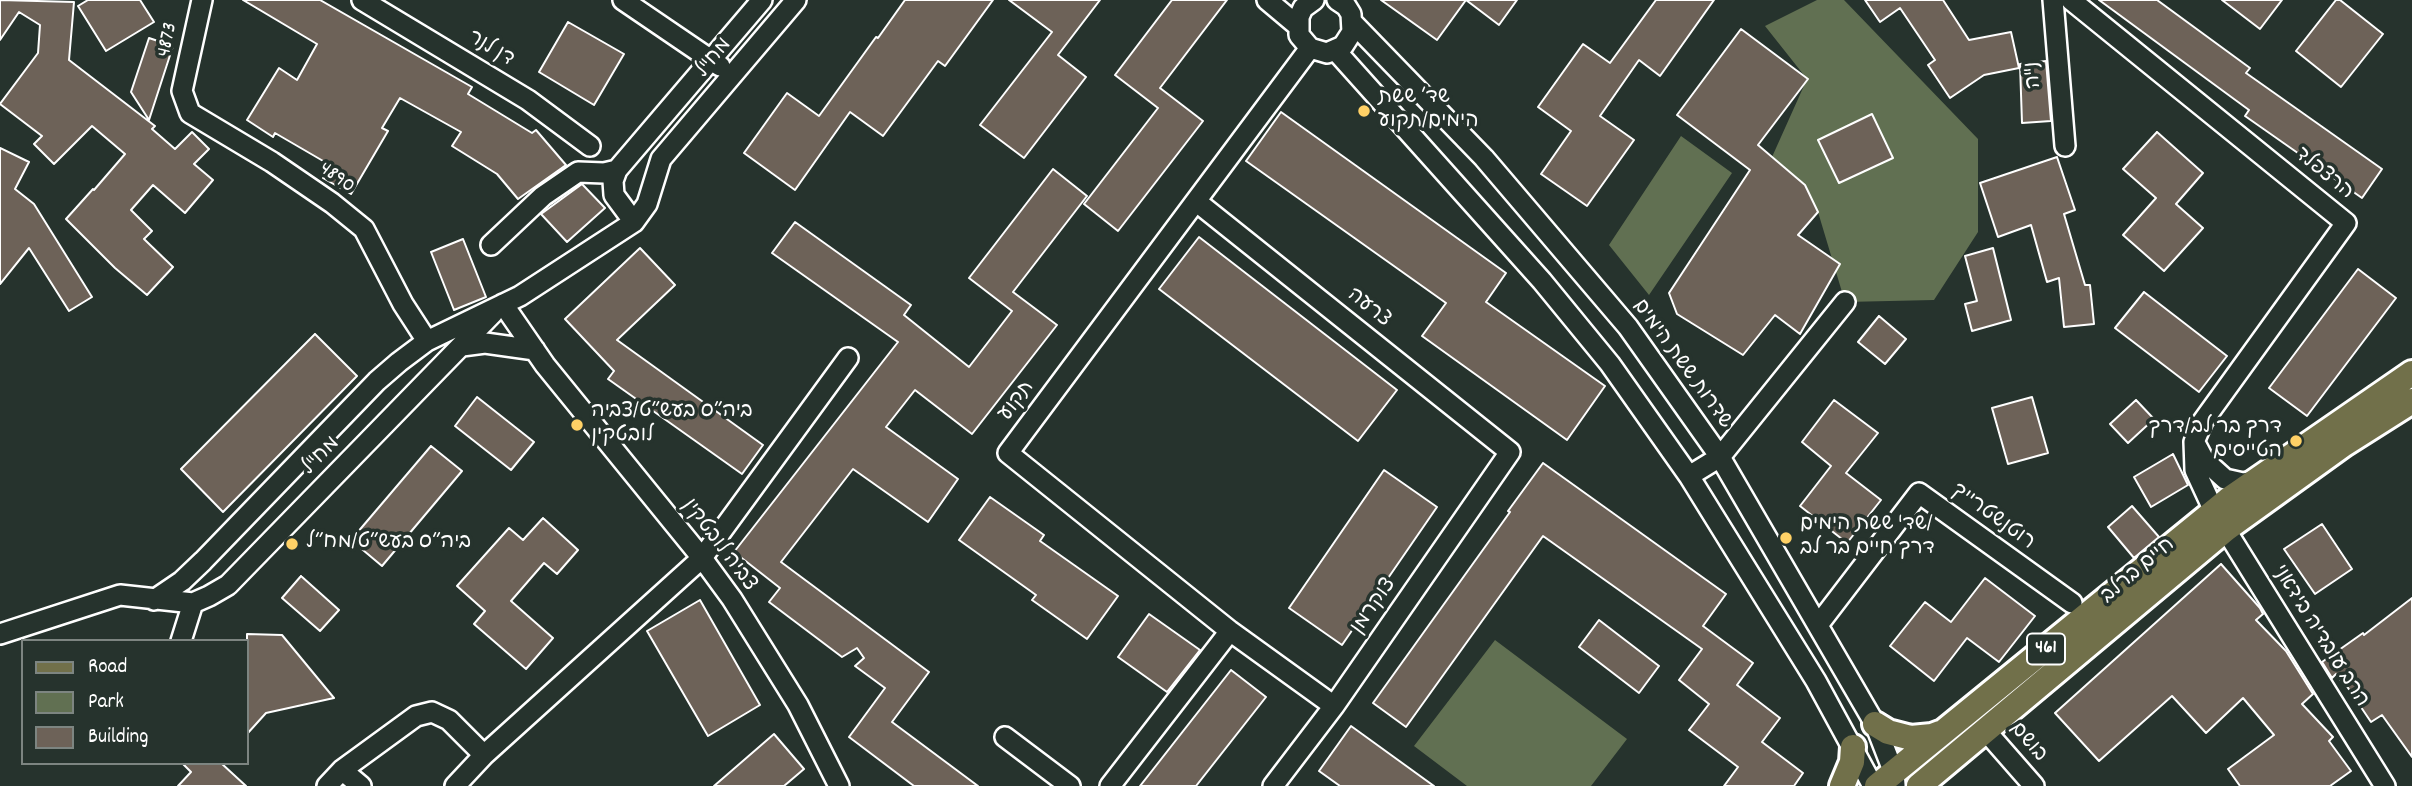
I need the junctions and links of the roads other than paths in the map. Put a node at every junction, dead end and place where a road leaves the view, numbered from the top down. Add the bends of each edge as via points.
1 (202, 0) edge
2 (362, 0) edge
3 (623, 0) edge
4 (762, 0) edge
5 (796, 0) edge
6 (1267, 0) edge
7 (1314, 0) edge
8 (1338, 0) edge
9 (2053, 0) edge
10 (2071, 0) edge
11 (1353, 23) junction
12 (1298, 26) junction
13 (1310, 48) junction
14 (1336, 51) junction
15 (711, 59) junction
16 (732, 75) junction
17 (182, 90) joint
18 (590, 146) dead end
19 (2064, 146) dead end
20 (617, 170) junction
21 (1197, 202) junction
22 (634, 222) junction
23 (491, 246) dead end
24 (1846, 302) dead end
25 (503, 303) junction
26 (427, 341) junction
27 (462, 346) junction
28 (535, 351) junction
29 (848, 358) dead end
30 (2412, 373) edge
31 (2412, 401) edge
32 (2194, 442) junction
33 (1510, 452) joint
34 (1720, 457) junction
35 (1689, 476) junction
36 (2254, 481) junction
37 (2220, 520) junction
38 (702, 558) junction
39 (154, 600) junction
40 (193, 603) junction
41 (2072, 603) dead end
42 (1818, 625) junction
43 (1230, 631) junction
44 (12, 635) edge
45 (182, 639) edge
46 (1334, 706) junction
47 (1875, 723) junction
48 (1950, 728) junction
49 (1985, 730) junction
50 (1005, 737) dead end
51 (1853, 747) junction
52 (484, 755) junction
53 (342, 770) junction
54 (1885, 783) edge
55 (327, 786) edge
56 (361, 786) edge
57 (455, 786) edge
58 (839, 786) edge
59 (1070, 786) edge
60 (1110, 786) edge
61 (1273, 786) edge
62 (1842, 786) edge
63 (1919, 786) edge
64 (2034, 786) edge
65 (2385, 786) edge

1 - 17 street, 4873
2 - 18 street, דן לנר via 528,100
3 - 15 street
4 - 15 street, מח"ל
5 - 16 street, מח"ל
6 - 12 street
7 - 12 street via 1303,8
8 - 11 street, שדרות ששת הימים
9 - 19 street, נ"ה
10 - 32 street, הרצפלד via 2346,223 2203,421
11 - 14 street via 1349,40
11 - 34 street, שדרות ששת הימים via 1484,158 1570,258 1628,327
12 - 13 street
13 - 14 street
13 - 21 street, תקוע
14 - 35 street via 1542,281 1610,364
15 - 16 street
15 - 20 street, מח"ל
16 - 22 street, מח"ל via 661,159 647,204
17 - 26 street, 4890 via 190,113 278,167 364,229 402,304
20 - 22 street via 614,195
20 - 23 street via 578,172 543,196
21 - 33 street, צרעה
21 - 43 street, תקוע via 1009,453
22 - 25 street, מח"ל
24 - 34 street
25 - 26 street, מח"ל
25 - 27 street, מח"ל
25 - 28 street, צביה לובטקין
26 - 39 street, מח"ל via 377,381 182,581
27 - 28 street via 485,343
27 - 40 street, מח"ל via 228,585
28 - 38 street, צביה לובטקין
29 - 38 street
30 - 36 main road, חיים ברלב / 461
31 - 37 main road, חיים ברלב / 461
32 - 36 street via 2204,460 2225,479
32 - 37 street via 2195,470
33 - 46 street, צוקרמן
34 - 35 street
34 - 42 street, שדרות ששת הימים
35 - 51 street
36 - 37 main road, חיים ברלב / 461
37 - 48 main road, חיים ברלב / 461
37 - 49 main road, חיים ברלב / 461
37 - 65 street, הרב עובדיה בידאני
38 - 52 street
38 - 58 street, צביה לובטקין via 798,705
39 - 40 street
39 - 44 street via 120,596
40 - 45 street
41 - 42 street, רוטנשטרייך via 1919,493
42 - 47 street, שדרות ששת הימים
43 - 46 street, תקוע
43 - 60 street
46 - 61 street, צוקרמן
47 - 48 main road via 1911,738
47 - 54 street, שדרות ששת הימים
48 - 54 main road, חיים ברלב / 461
49 - 63 main road, חיים ברלב / 461
49 - 64 street, בושם
50 - 59 street
51 - 54 street
51 - 62 main road
52 - 53 street via 449,720 432,712 416,716
52 - 57 street
53 - 55 street
53 - 56 street

